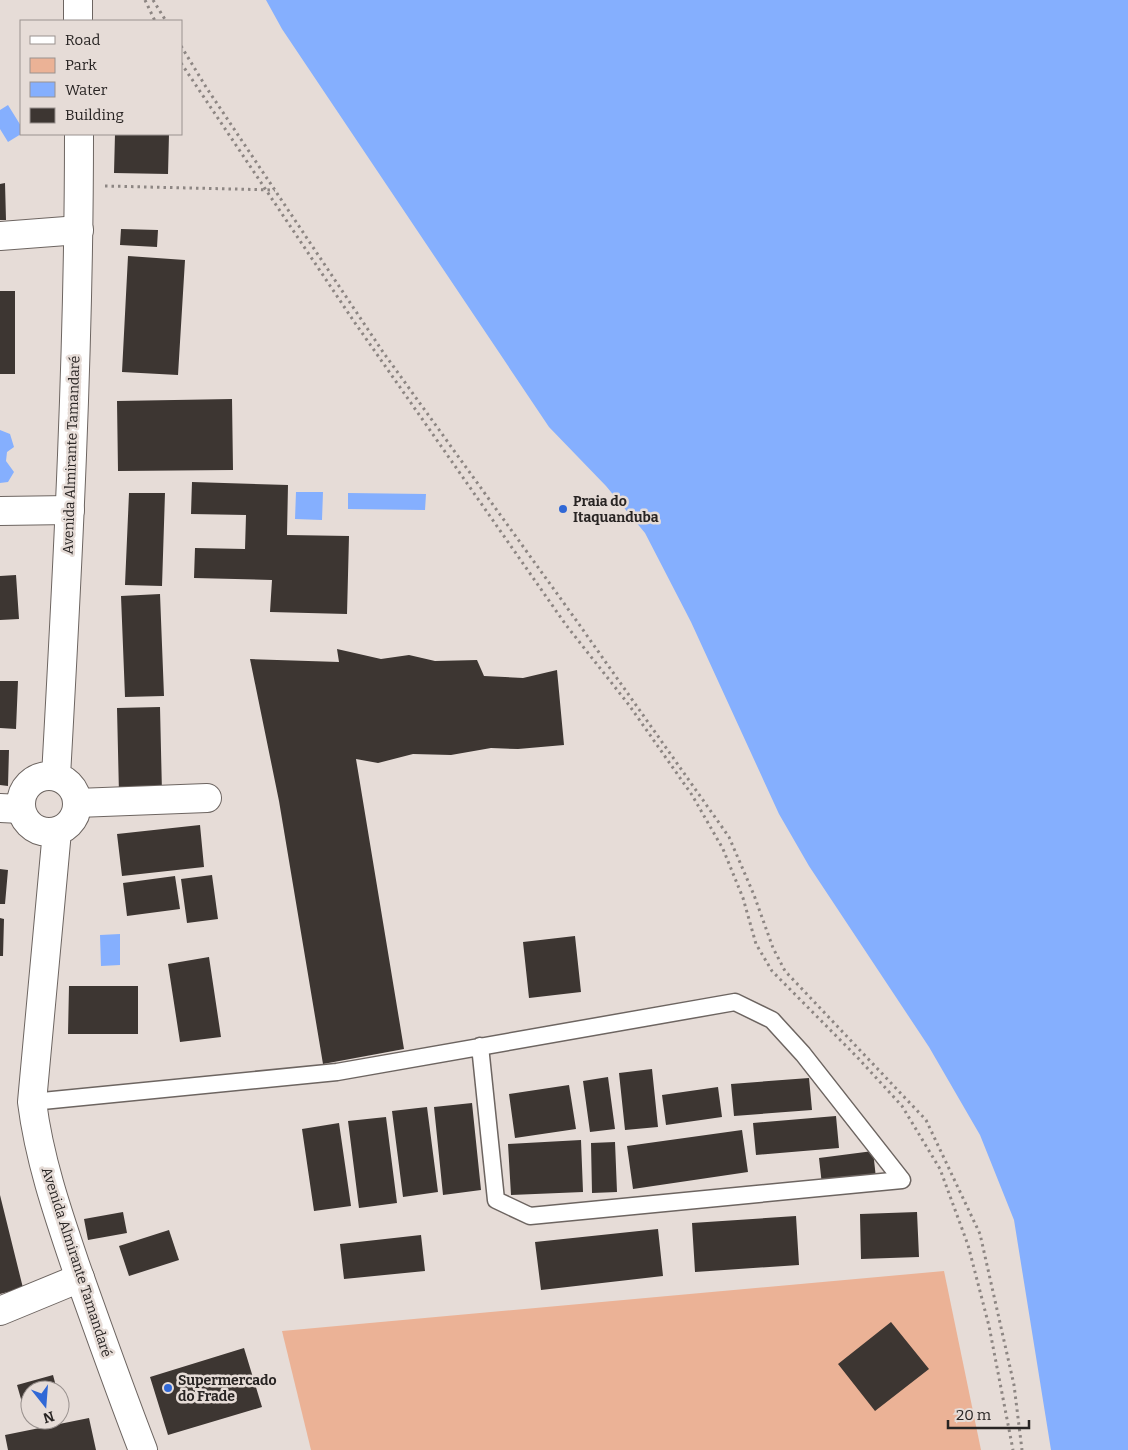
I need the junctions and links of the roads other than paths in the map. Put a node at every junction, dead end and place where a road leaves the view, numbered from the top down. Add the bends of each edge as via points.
1 (78, 0) edge
2 (78, 20) edge
3 (79, 135) edge
4 (79, 230) junction
5 (0, 236) edge
6 (70, 510) junction
7 (0, 511) edge
8 (56, 776) junction
9 (207, 798) dead end
10 (77, 803) junction
11 (11, 808) edge
12 (57, 830) junction
13 (480, 1046) junction
14 (32, 1102) junction
15 (80, 1278) junction
16 (0, 1311) edge
17 (143, 1450) edge

1 - 2 main road
3 - 4 main road, Avenida Almirante Tamandaré
4 - 5 main road
4 - 6 main road, Avenida Almirante Tamandaré
6 - 7 main road
6 - 8 main road, Avenida Almirante Tamandaré
8 - 10 main road via 71,786
8 - 11 main road via 37,778
9 - 10 main road
10 - 12 main road via 72,820
11 - 12 main road via 38,830
12 - 14 main road, Avenida Almirante Tamandaré
13 - 13 lane via 735,1002 772,1020 803,1054 902,1180 530,1216 496,1200
13 - 14 lane via 337,1072
14 - 15 main road, Avenida Almirante Tamandaré via 55,1206
15 - 16 main road
15 - 17 main road, Avenida Almirante Tamandaré

